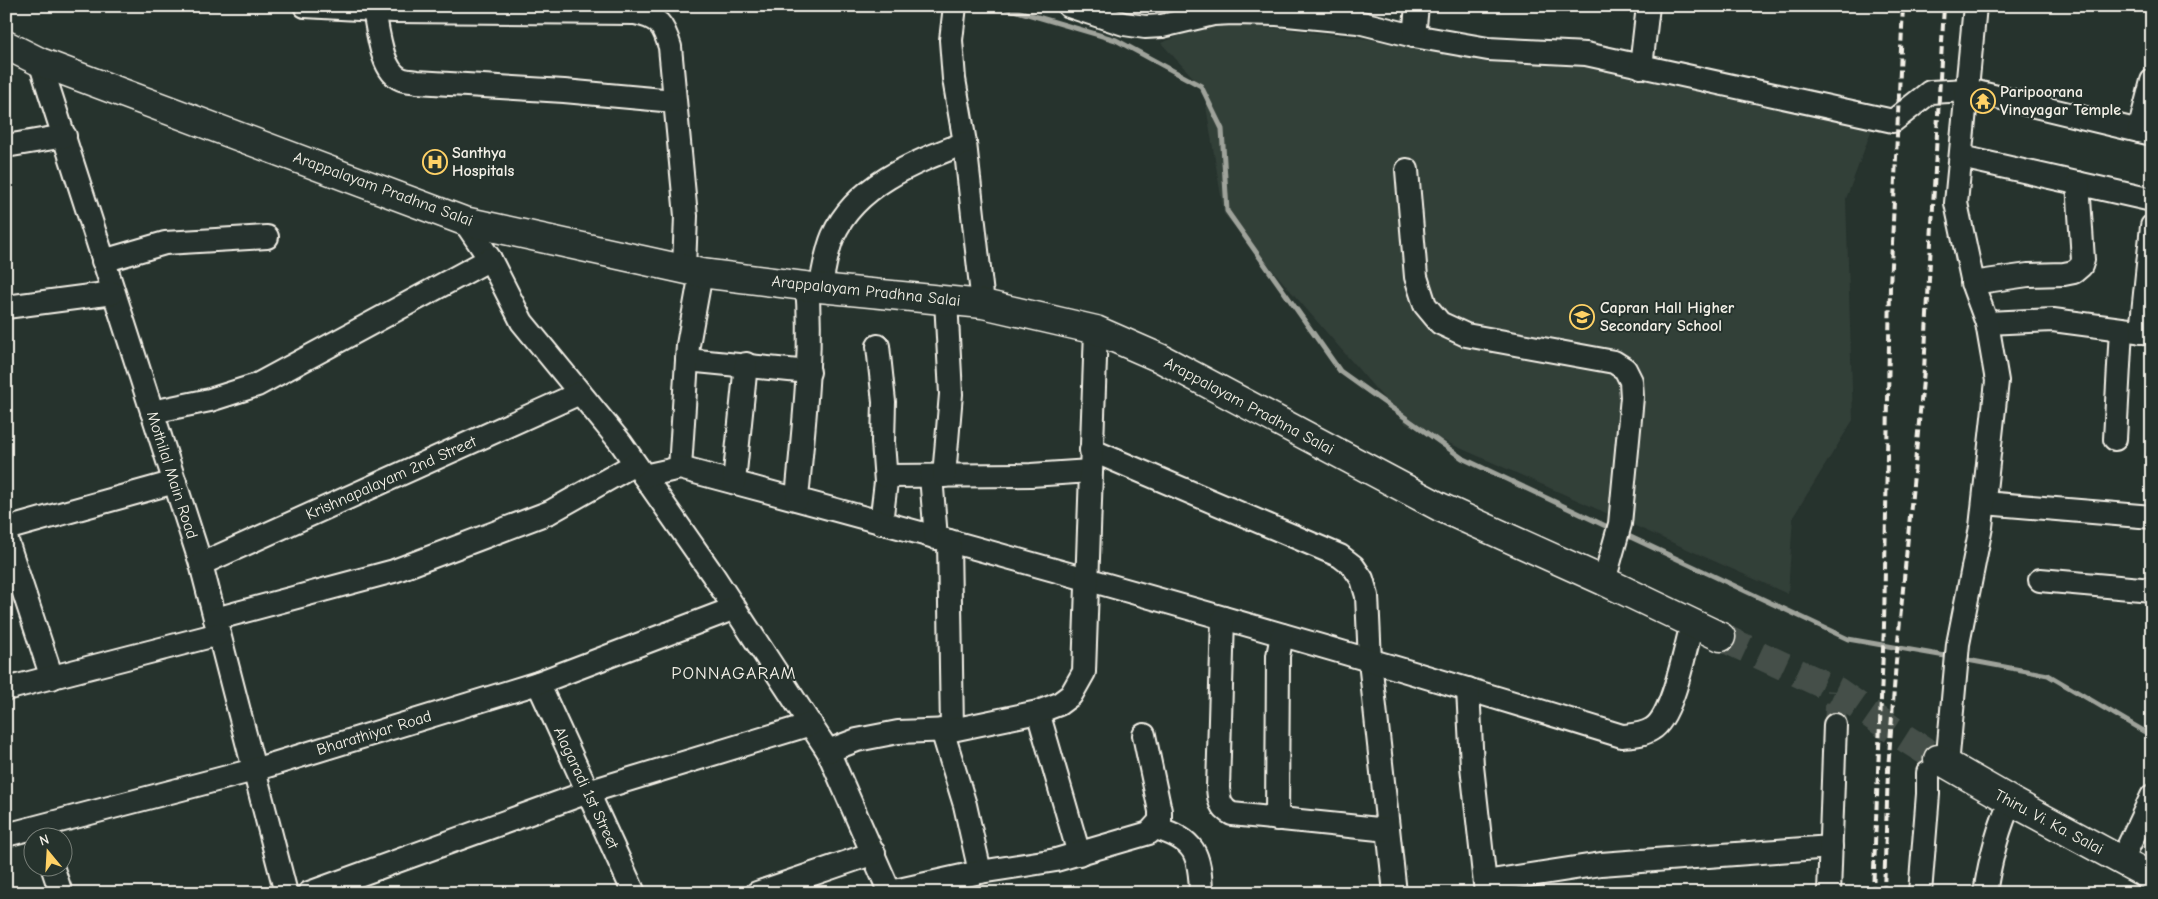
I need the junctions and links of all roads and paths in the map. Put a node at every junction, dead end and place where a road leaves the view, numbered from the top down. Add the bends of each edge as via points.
1 (305, 6) edge
2 (954, 6) edge
3 (1069, 6) edge
4 (1417, 6) edge
5 (1648, 6) edge
6 (1975, 6) edge
7 (374, 10) junction
8 (1251, 10) edge
9 (1304, 11) edge
10 (1185, 13) edge
11 (1359, 14) edge
12 (1124, 15) edge
13 (1414, 36) junction
14 (6, 45) edge
15 (40, 62) junction
16 (1641, 67) junction
17 (2152, 81) edge
18 (1968, 90) junction
19 (674, 101) junction
20 (2145, 133) edge
21 (65, 136) junction
22 (965, 143) junction
23 (6, 146) edge
24 (1961, 157) junction
25 (1407, 170) dead end
26 (2078, 183) junction
27 (2152, 200) edge
28 (464, 221) junction
29 (2152, 226) edge
30 (267, 237) dead end
31 (490, 259) junction
32 (103, 261) junction
33 (693, 270) junction
34 (1972, 283) junction
35 (814, 287) junction
36 (113, 293) junction
37 (946, 300) junction
38 (983, 304) junction
39 (6, 307) edge
40 (1987, 323) junction
41 (1096, 330) junction
42 (2138, 331) edge
43 (878, 346) dead end
44 (687, 360) junction
45 (746, 364) junction
46 (808, 372) junction
47 (580, 393) junction
48 (152, 412) junction
49 (2115, 439) dead end
50 (1091, 460) junction
51 (680, 468) junction
52 (640, 470) junction
53 (886, 476) junction
54 (938, 476) junction
55 (175, 482) junction
56 (734, 482) junction
57 (797, 499) junction
58 (1984, 503) junction
59 (2152, 517) edge
60 (881, 523) junction
61 (6, 529) edge
62 (6, 538) edge
63 (942, 539) junction
64 (201, 564) junction
65 (1086, 579) junction
66 (2040, 580) dead end
67 (1604, 581) junction
68 (2152, 590) edge
69 (735, 608) junction
70 (1223, 618) junction
71 (1692, 624) junction
72 (217, 627) junction
73 (1282, 635) junction
74 (1721, 637) tunnel mouth
75 (1370, 661) junction
76 (52, 678) junction
77 (538, 683) junction
78 (1468, 688) junction
79 (6, 689) edge
80 (1038, 712) junction
81 (811, 724) junction
82 (1835, 725) tunnel mouth
83 (947, 730) junction
84 (1144, 735) dead end
85 (828, 751) junction
86 (1938, 766) junction
87 (254, 770) junction
88 (588, 792) junction
89 (2152, 796) edge
90 (2011, 801) junction
91 (1277, 819) junction
92 (58, 826) edge
93 (1156, 828) junction
94 (1388, 830) junction
95 (22, 833) edge
96 (6, 835) edge
97 (1831, 848) junction
98 (874, 853) junction
99 (1079, 854) junction
100 (2122, 860) junction
101 (980, 872) junction
102 (55, 876) edge
103 (2152, 877) edge
104 (1485, 887) edge
105 (890, 892) edge
106 (61, 893) edge
107 (286, 893) edge
108 (309, 893) edge
109 (634, 893) edge
110 (757, 893) edge
111 (1201, 893) edge
112 (1395, 893) edge
113 (1829, 893) edge
114 (1920, 893) edge
115 (1985, 893) edge

1 - 7 street
2 - 22 street via 951,40 954,79
3 - 12 street
4 - 13 street
5 - 16 street
6 - 18 street
7 - 19 street via 384,58 400,79
7 - 19 street via 635,13 649,16 665,30 670,47
8 - 9 street
8 - 10 street
9 - 11 street
10 - 12 street via 1162,26 1145,27
11 - 13 street
13 - 16 street via 1488,49 1586,54
14 - 15 main road, Arappalayam Pradhna Salai
15 - 21 street, Mothilal Main Road
15 - 28 main road, Arappalayam Pradhna Salai
16 - 18 street via 1893,121 1930,92
17 - 20 street
18 - 20 street
18 - 24 street
19 - 33 street
21 - 23 street
21 - 32 street, Mothilal Main Road
22 - 35 street via 915,163 878,185 849,211 833,236
22 - 38 street
24 - 26 street
24 - 34 street via 1956,203
25 - 67 street via 1416,278 1425,305 1440,323 1466,335 1614,362 1625,369 1631,381 1618,535
26 - 27 street
26 - 34 street via 2081,266 2064,274 2028,275
28 - 31 street
28 - 33 main road, Arappalayam Pradhna Salai
29 - 42 street
30 - 32 street via 165,242
31 - 47 street via 522,322
31 - 48 street via 257,385 210,400
32 - 36 street, Mothilal Main Road
33 - 35 main road, Arappalayam Pradhna Salai
33 - 44 street
34 - 40 street
35 - 37 main road, Arappalayam Pradhna Salai
35 - 46 street
36 - 39 street
36 - 48 street, Mothilal Main Road
37 - 38 main road, Arappalayam Pradhna Salai
37 - 54 street via 951,394
38 - 41 main road, Arappalayam Pradhna Salai
40 - 42 street via 2053,320
40 - 58 street via 1997,381
41 - 50 street
41 - 67 main road, Arappalayam Pradhna Salai via 1160,358 1440,507
42 - 49 street
43 - 53 street via 884,402
44 - 45 street
44 - 51 street
45 - 46 street
45 - 56 street
46 - 57 street
47 - 52 street
47 - 64 street, Krishnapalayam 2nd Street
48 - 55 street, Mothilal Main Road
50 - 54 street via 1032,475
50 - 65 street
50 - 75 street via 1340,556 1362,579 1367,596
51 - 52 street
51 - 56 street
52 - 69 street
52 - 72 street via 550,512 403,568
53 - 54 street
53 - 60 street
54 - 63 street
55 - 61 street
55 - 64 street, Mothilal Main Road
56 - 57 street
57 - 60 street
58 - 59 street
58 - 86 street
60 - 63 street
62 - 76 street
63 - 65 street
63 - 83 street
64 - 72 street, Mothilal Main Road
65 - 70 street
65 - 80 street via 1084,672 1065,700
66 - 68 street
67 - 71 main road, Arappalayam Pradhna Salai
69 - 77 street, Bharathiyar Road
69 - 81 street
70 - 73 street
70 - 91 street via 1218,788 1221,805 1232,814
71 - 74 main road, Arappalayam Pradhna Salai
71 - 78 street via 1671,700 1662,720 1639,735 1622,736
72 - 76 street
72 - 87 street, Mothilal Main Road
73 - 75 street
73 - 91 street via 1278,656
75 - 78 street
75 - 94 street
76 - 79 street
77 - 87 street, Bharathiyar Road
77 - 88 street, Alagaradi 1st Street
78 - 104 street via 1472,766
80 - 83 street
80 - 99 street
81 - 85 street
81 - 88 street
82 - 97 street
83 - 85 street via 898,732 857,740
83 - 101 street
84 - 93 street via 1160,812
85 - 98 street
86 - 90 main road, Thiru. Vi. Ka. Salai
86 - 114 street via 1928,794
87 - 92 street, Bharathiyar Road
87 - 107 street, Mothilal Main Road
88 - 108 street
88 - 109 street, Alagaradi 1st Street
89 - 100 street
90 - 100 main road, Thiru. Vi. Ka. Salai
90 - 115 street via 1994,847
91 - 94 street
93 - 99 street
93 - 111 street via 1189,843 1197,857
94 - 112 street
95 - 96 street, Bharathiyar Road
97 - 104 street via 1601,864
97 - 113 street
98 - 105 street
98 - 110 street
99 - 101 street
100 - 103 main road, Thiru. Vi. Ka. Salai
101 - 105 street
102 - 106 street

